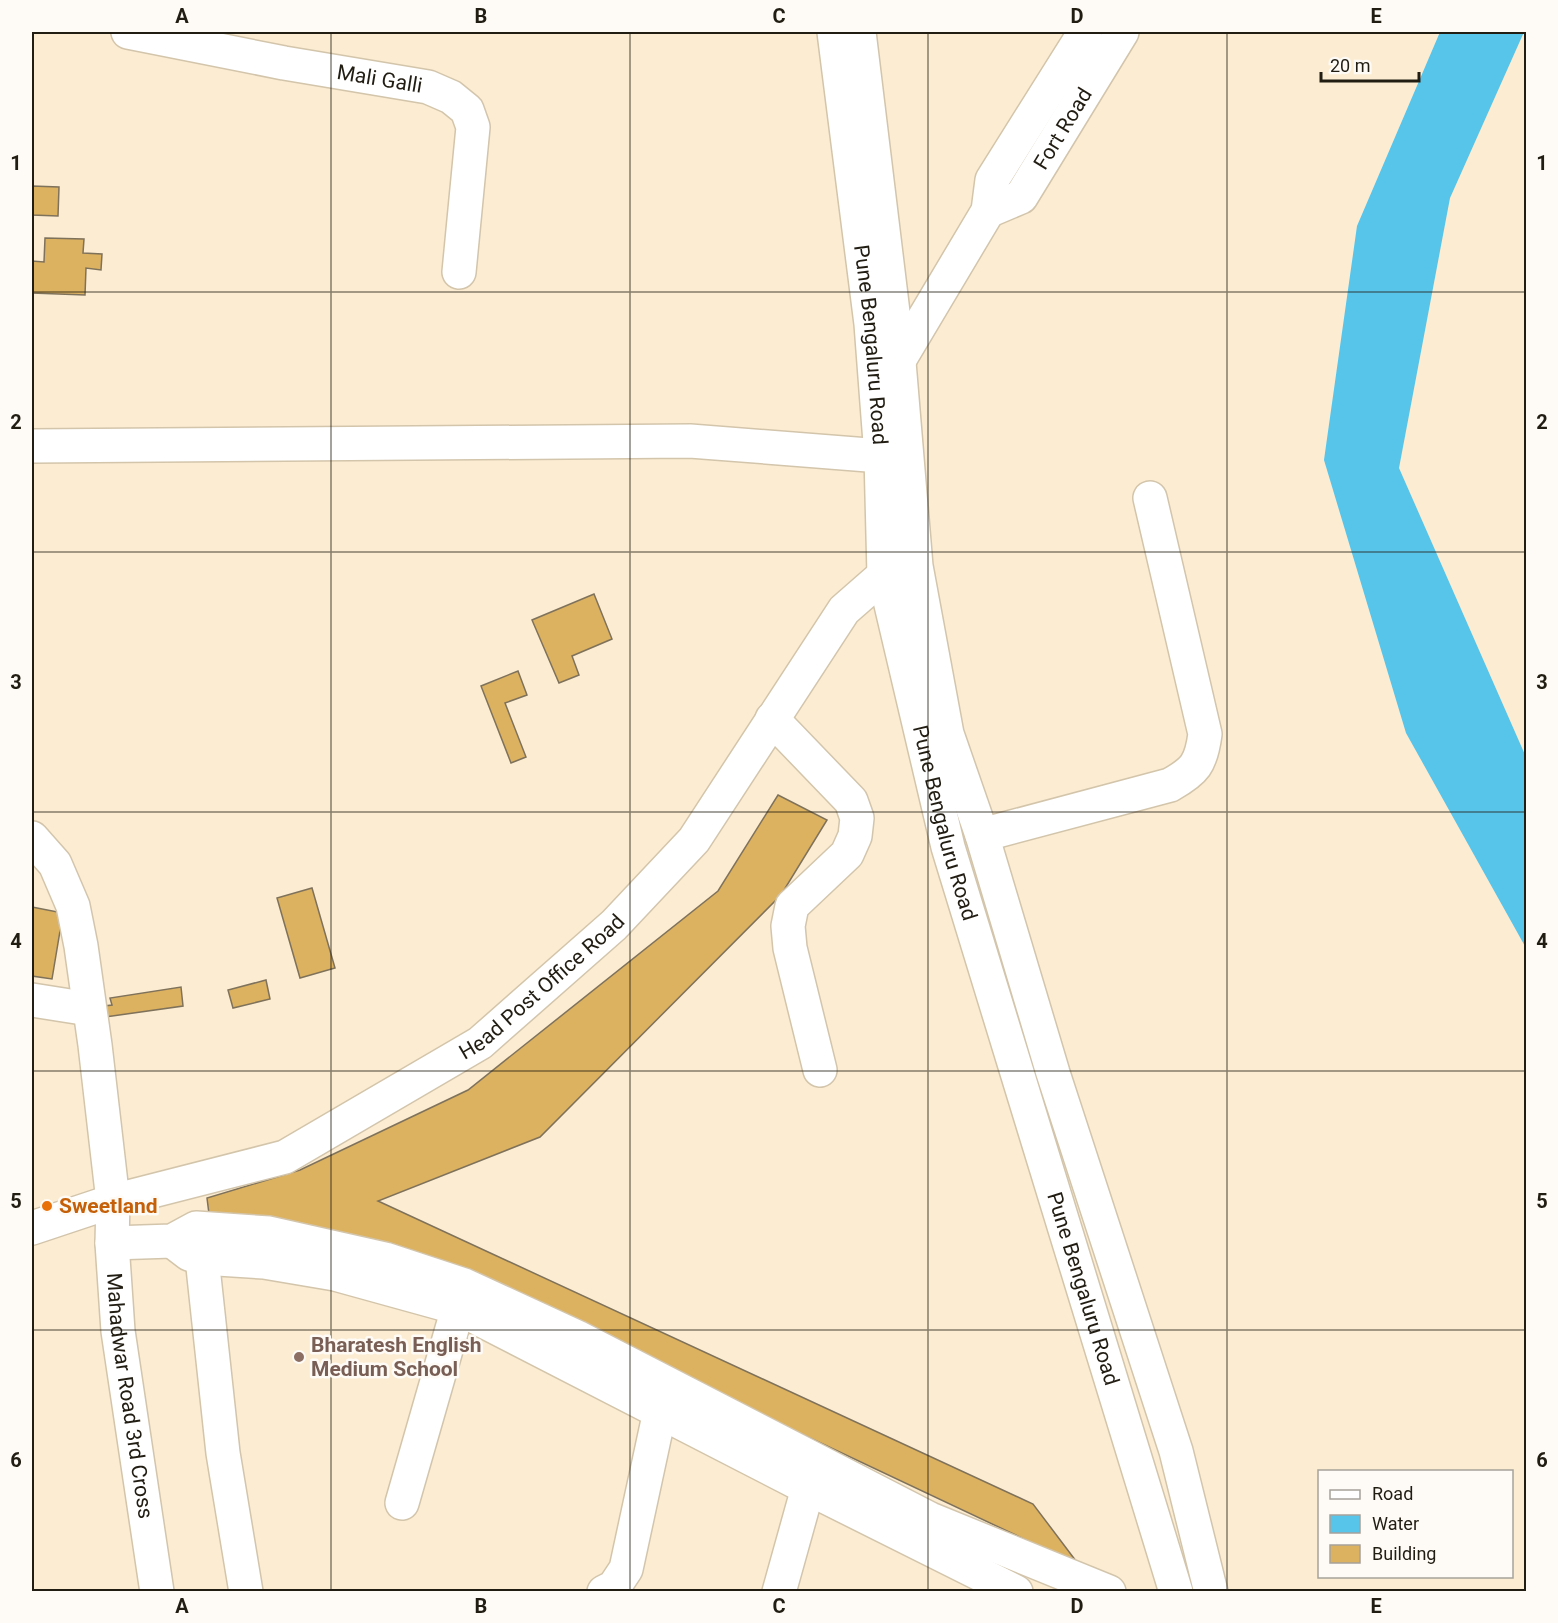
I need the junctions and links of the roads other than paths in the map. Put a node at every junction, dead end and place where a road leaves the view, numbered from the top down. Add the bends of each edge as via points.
1 (128, 32) edge
2 (834, 32) edge
3 (859, 32) edge
4 (1085, 32) edge
5 (1122, 32) edge
6 (988, 211) junction
7 (459, 272) dead end
8 (899, 362) junction
9 (876, 392) junction
10 (32, 446) edge
11 (881, 456) junction
12 (1150, 498) dead end
13 (916, 566) junction
14 (884, 575) junction
15 (772, 719) junction
16 (982, 835) junction
17 (32, 838) edge
18 (32, 1000) edge
19 (90, 1010) junction
20 (820, 1070) dead end
21 (113, 1201) junction
22 (32, 1228) edge
23 (172, 1240) junction
24 (112, 1243) junction
25 (202, 1258) junction
26 (458, 1308) junction
27 (660, 1411) junction
28 (808, 1488) junction
29 (402, 1503) dead end
30 (157, 1592) edge
31 (246, 1592) edge
32 (604, 1592) edge
33 (780, 1592) edge
34 (1016, 1592) edge
35 (1109, 1592) edge
36 (1176, 1592) edge
37 (1211, 1592) edge

1 - 7 street, Mali Galli via 428,87 451,97 467,110 473,127
2 - 9 street, Pune Bengaluru Road
3 - 8 street
4 - 6 street, Fort Road via 992,180
5 - 6 street, Fort Road via 1021,197
6 - 8 street, Fort Road
8 - 9 street, Fort Road
8 - 13 street
9 - 11 street, Pune Bengaluru Road
10 - 11 street via 690,441
11 - 14 street, Pune Bengaluru Road
12 - 16 street via 1206,734 1202,757 1190,774 1170,785
13 - 14 street, Head Post Office Road
13 - 16 street via 947,734
14 - 15 street, Head Post Office Road via 844,610
14 - 36 street, Pune Bengaluru Road via 948,847
15 - 20 street via 850,801 857,818 847,854 792,906 788,926
15 - 21 street, Head Post Office Road via 694,840 614,925 480,1043 285,1157
16 - 37 street via 1053,1073 1176,1451
17 - 19 street, Mahadwar Road 3rd Cross via 55,864 73,906
18 - 19 street
19 - 21 street, Mahadwar Road 3rd Cross
21 - 22 street, Head Post Office Road
21 - 24 street, Mahadwar Road 3rd Cross
23 - 24 street
23 - 25 street via 189,1254
23 - 35 street via 196,1228 269,1233 384,1259 464,1285 577,1337 930,1519
24 - 30 street, Mahadwar Road 3rd Cross via 118,1331
25 - 26 street via 264,1262 335,1274
25 - 31 street via 224,1453
26 - 27 street
26 - 29 street
27 - 28 street
27 - 32 street via 626,1569 614,1587
28 - 33 street
28 - 34 street

